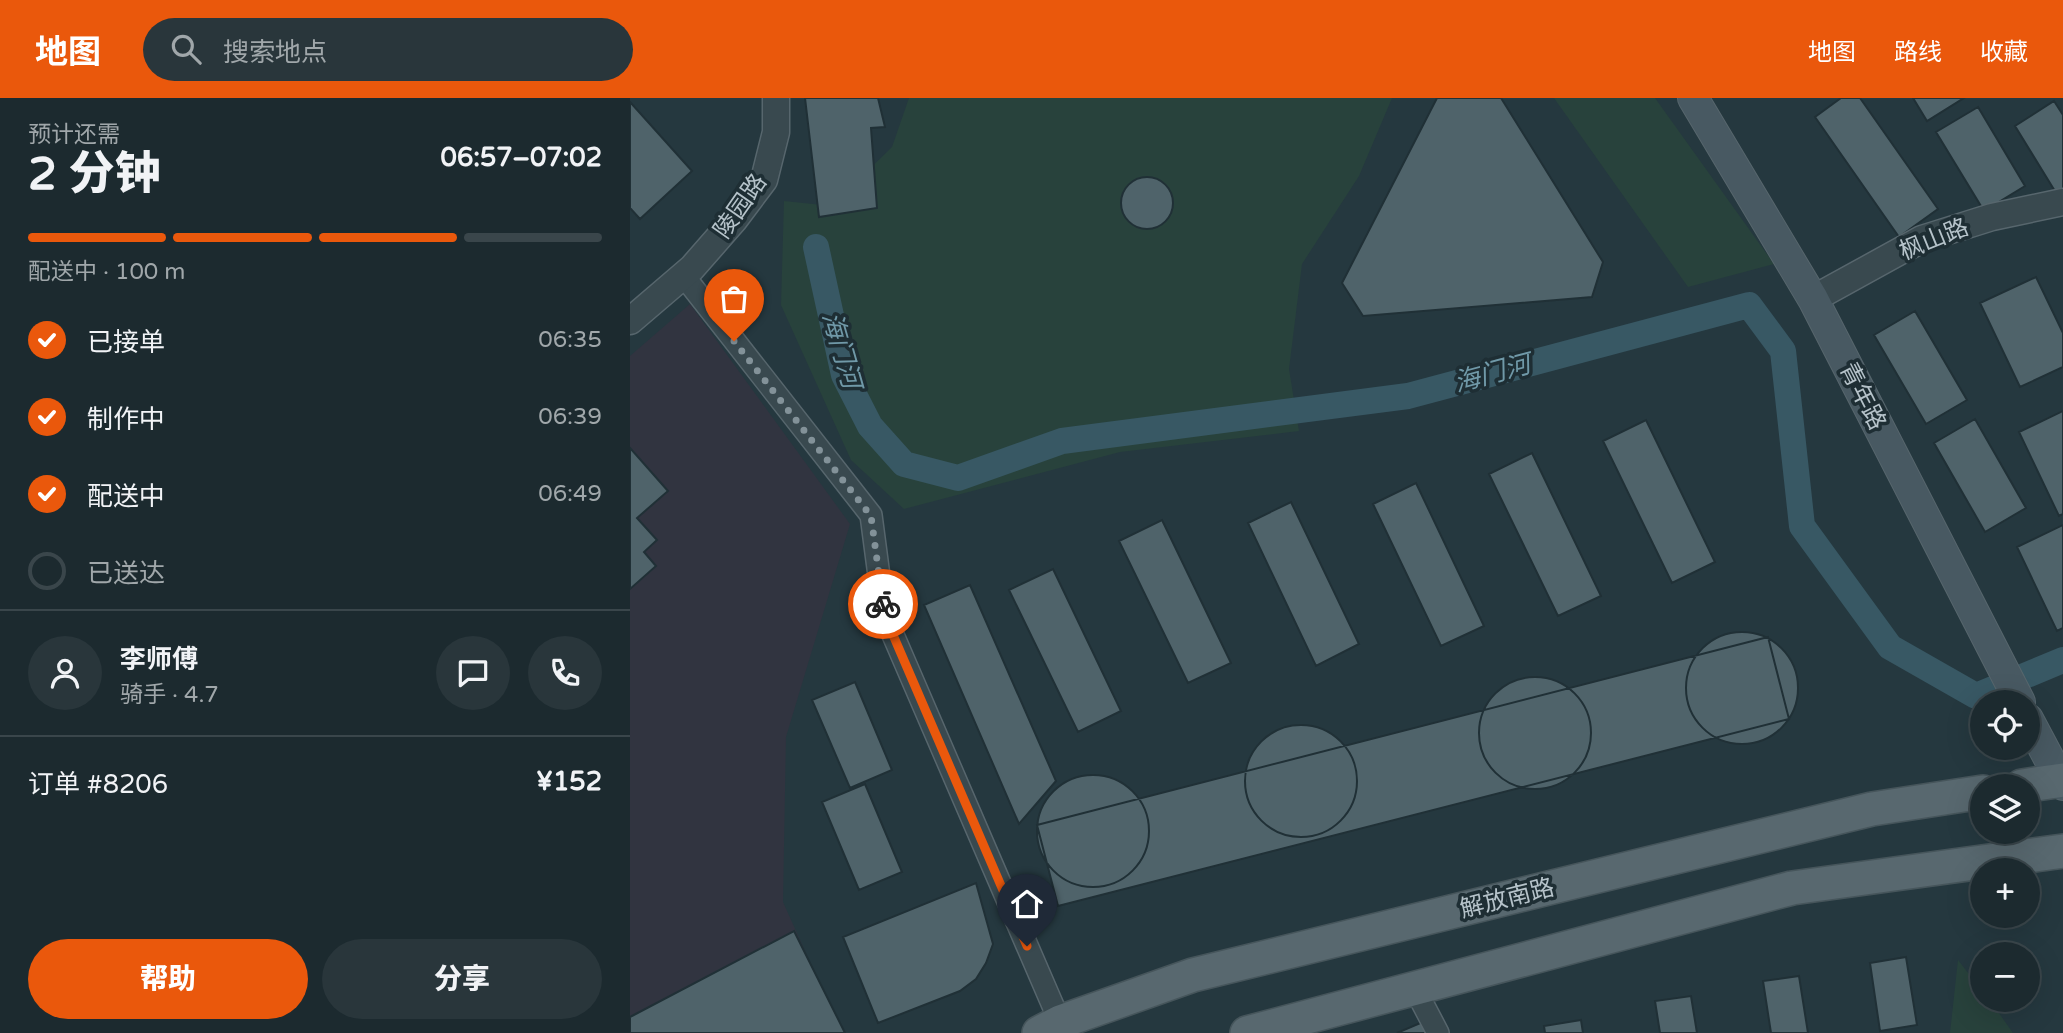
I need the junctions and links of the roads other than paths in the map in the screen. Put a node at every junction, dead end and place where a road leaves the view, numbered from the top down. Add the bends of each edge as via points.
1 (776, 98) edge
2 (1693, 98) edge
3 (2063, 202) edge
4 (683, 275) junction
5 (1813, 299) junction
6 (630, 321) edge
7 (2014, 690) edge
8 (2040, 741) edge
9 (2062, 781) edge
10 (2040, 784) edge
11 (1970, 794) edge
12 (2063, 851) edge
13 (1415, 989) junction
14 (1049, 1028) edge
15 (1247, 1033) edge
16 (1438, 1033) edge

1 - 4 street, 陵园路 via 776,132 764,180
2 - 5 main road, 青年路
3 - 5 street, 枫山路 via 1922,239
4 - 6 street, 陵园路
4 - 14 street via 871,516 884,614
5 - 7 main road, 青年路
8 - 9 main road
9 - 10 main road
11 - 14 main road, 解放南路 via 1872,809 1193,975
12 - 13 main road via 1792,888
13 - 15 main road
13 - 16 street

